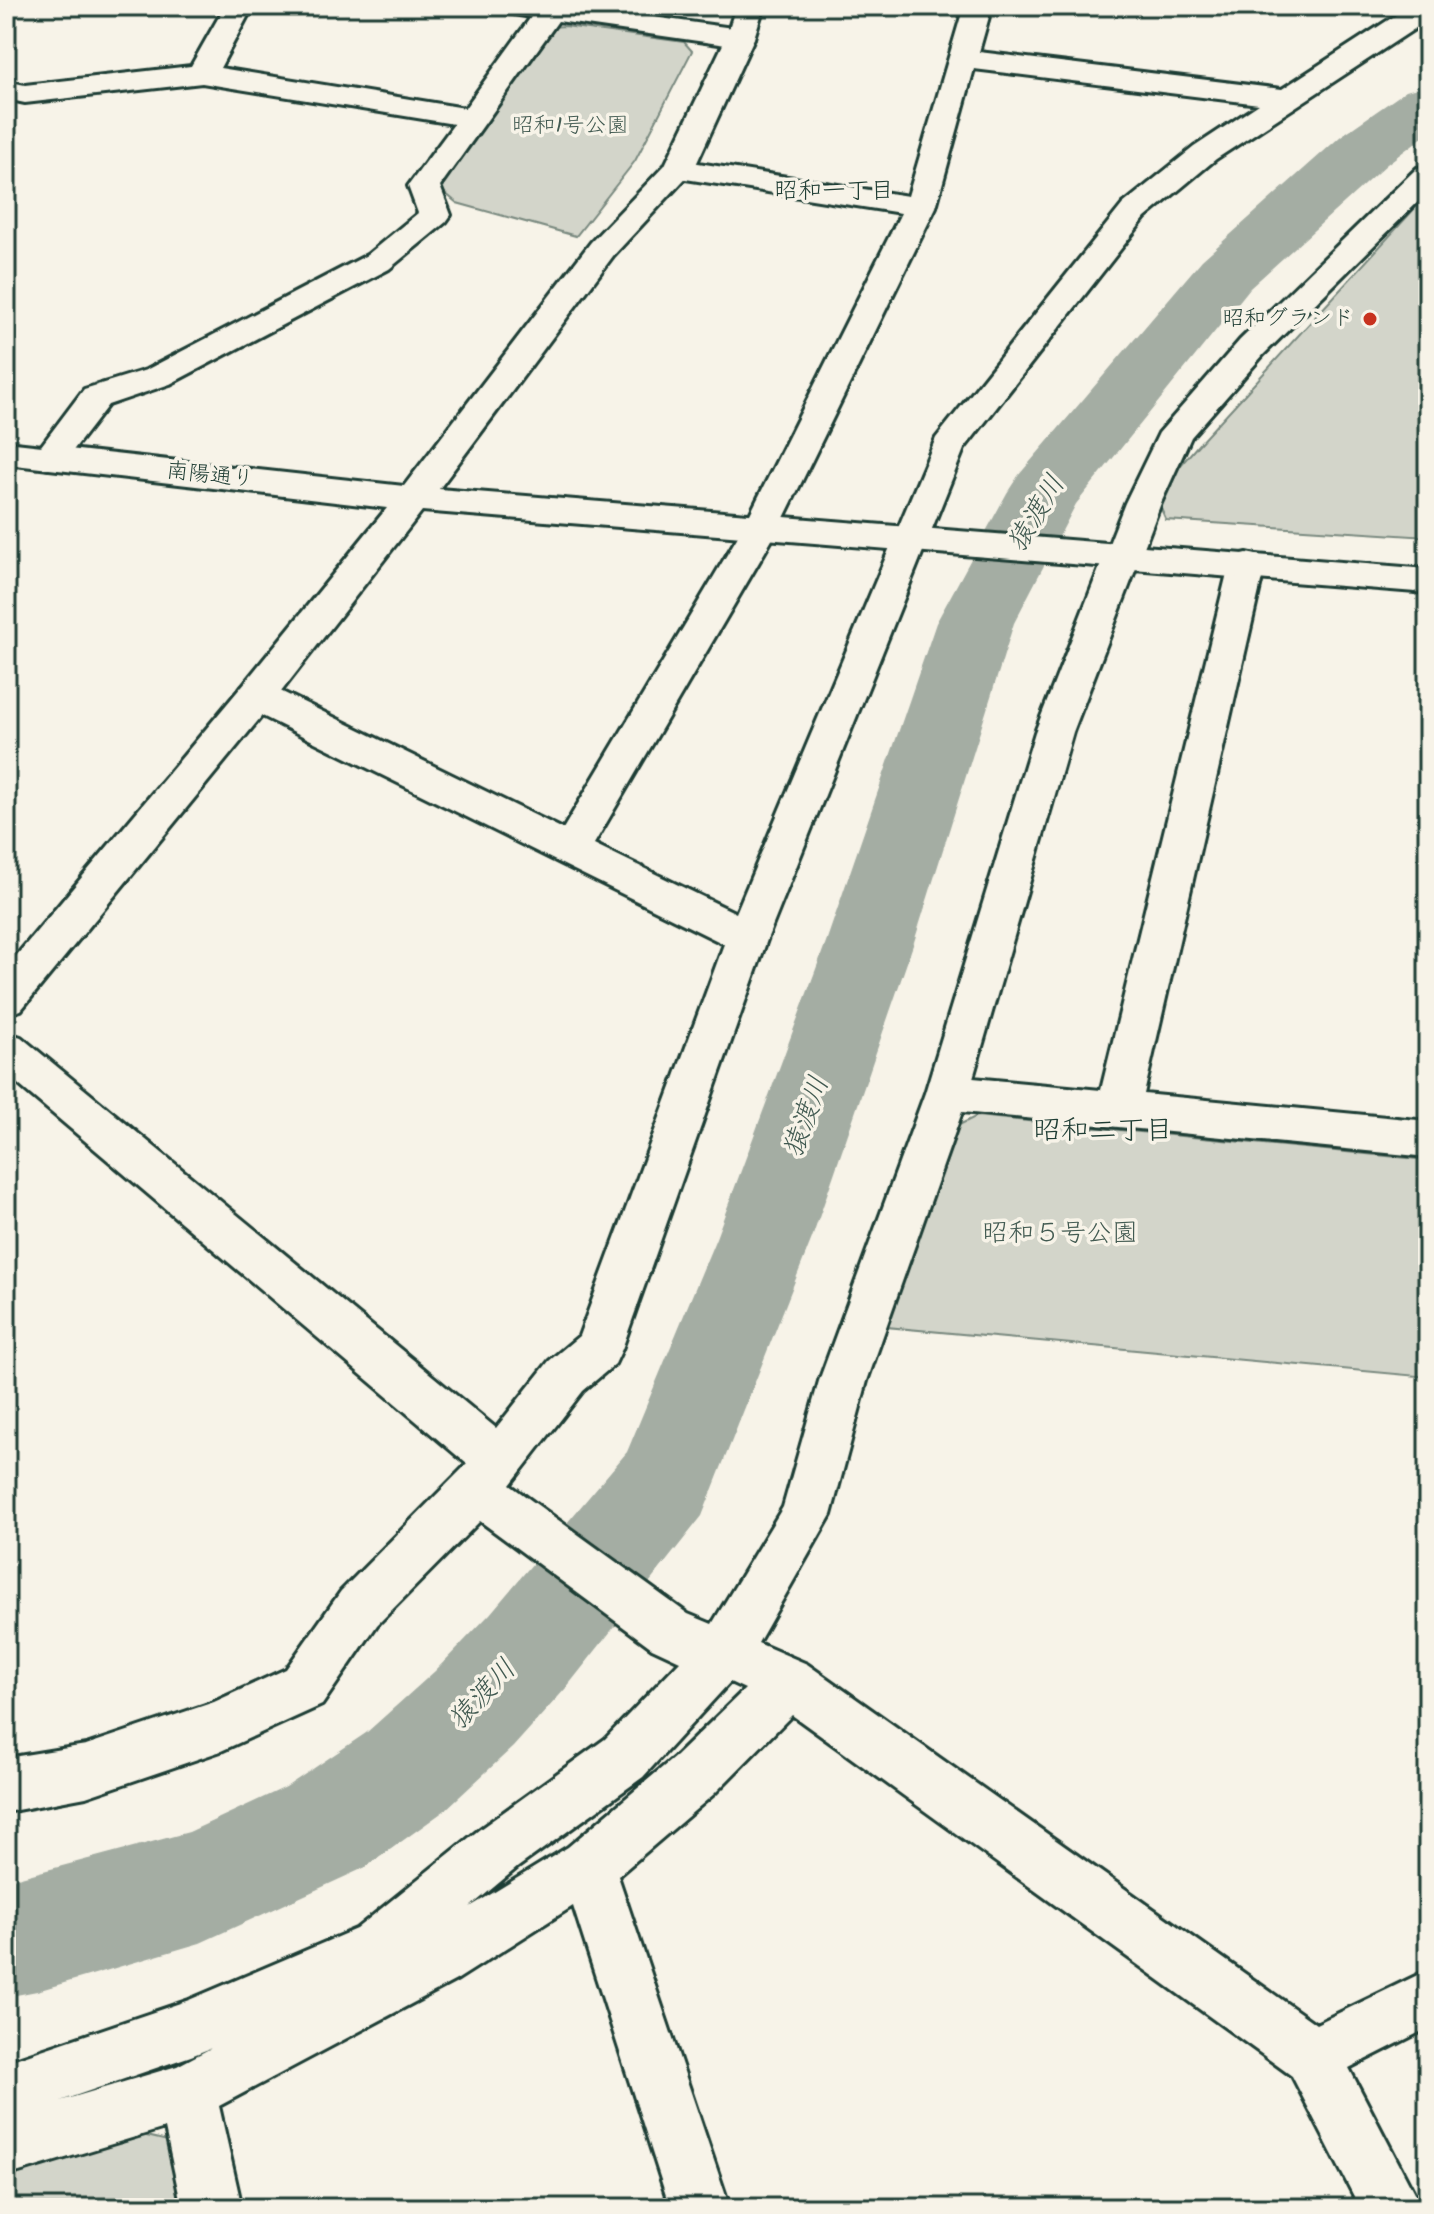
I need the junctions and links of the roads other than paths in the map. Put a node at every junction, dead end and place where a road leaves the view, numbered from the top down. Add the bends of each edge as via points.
1 (239, 6) edge
2 (512, 6) edge
3 (750, 6) edge
4 (978, 6) edge
5 (1428, 7) edge
6 (552, 9) edge
7 (740, 38) junction
8 (962, 59) junction
9 (202, 74) junction
10 (6, 90) edge
11 (1289, 99) junction
12 (473, 118) junction
13 (679, 169) junction
14 (1428, 175) edge
15 (920, 207) junction
16 (6, 453) edge
17 (49, 458) junction
18 (413, 499) junction
19 (762, 526) junction
20 (920, 539) junction
21 (1111, 554) junction
22 (1247, 565) junction
23 (1428, 581) edge
24 (256, 696) junction
25 (570, 851) junction
26 (747, 937) junction
27 (6, 998) edge
28 (6, 1049) edge
29 (947, 1093) junction
30 (1118, 1110) junction
31 (1428, 1139) edge
32 (487, 1475) junction
33 (724, 1652) junction
34 (789, 1682) junction
35 (6, 1785) edge
36 (587, 1866) junction
37 (1428, 1998) edge
38 (1312, 2056) junction
39 (6, 2091) edge
40 (187, 2092) junction
41 (6, 2147) edge
42 (212, 2208) edge
43 (700, 2208) edge
44 (1392, 2208) edge

1 - 9 street
2 - 6 street
3 - 7 street
4 - 8 street
5 - 11 street
6 - 7 street
6 - 12 street
7 - 13 street
8 - 11 street
8 - 15 street
9 - 10 street via 25,94
9 - 12 street
11 - 20 street via 1205,153 1134,211 948,446
12 - 17 street via 424,186 435,215 378,262 158,377 96,397
13 - 15 street
13 - 18 street via 602,249
14 - 21 street via 1252,347 1176,433 1143,503
15 - 19 street
16 - 17 street, 南陽通り
17 - 18 street, 南陽通り
18 - 19 street, 南陽通り
18 - 24 street
19 - 20 street, 南陽通り
19 - 25 street
20 - 21 street, 南陽通り
20 - 26 street
21 - 22 street, 南陽通り
21 - 29 street
22 - 23 street, 南陽通り
22 - 30 street
24 - 25 street
24 - 27 street
25 - 26 street
26 - 32 street via 598,1349 566,1376
28 - 32 street
29 - 30 street
29 - 33 street via 843,1381 806,1515
30 - 31 street
32 - 33 street via 670,1631
32 - 35 street via 359,1608 304,1687 221,1725 86,1771
33 - 34 street
33 - 39 street via 624,1758 499,1848 376,1949 191,2028
34 - 36 street via 695,1775
34 - 38 street
36 - 40 street via 438,1959
36 - 43 street
37 - 38 street
38 - 44 street
40 - 41 street
40 - 42 street

